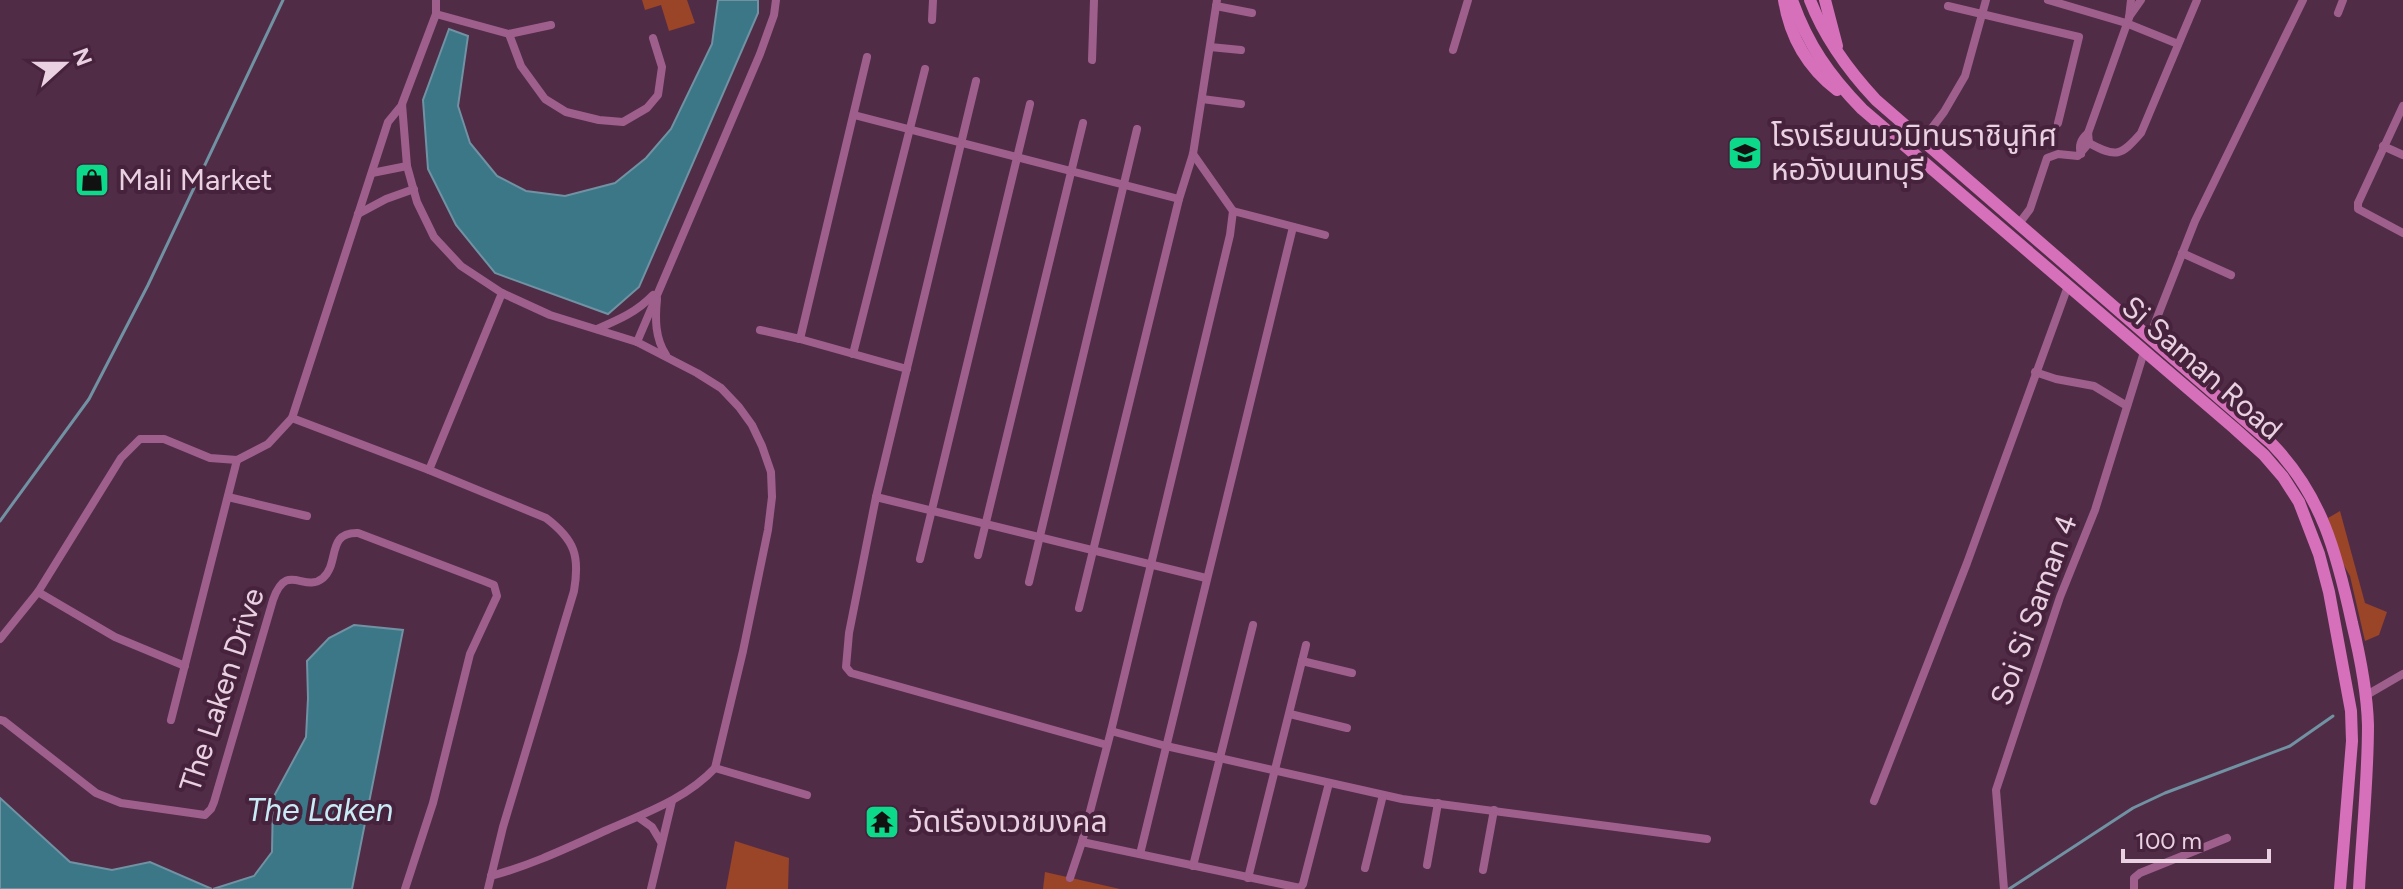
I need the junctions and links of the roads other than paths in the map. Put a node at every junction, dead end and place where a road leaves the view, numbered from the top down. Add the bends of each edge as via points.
1 (436, 0) edge
2 (776, 0) edge
3 (933, 0) edge
4 (1094, 0) edge
5 (1468, 0) edge
6 (1784, 0) edge
7 (1792, 0) edge
8 (1810, 0) edge
9 (1825, 0) edge
10 (1986, 0) edge
11 (2048, 0) edge
12 (2131, 0) edge
13 (2141, 0) edge
14 (2197, 0) edge
15 (2303, 0) edge
16 (2343, 0) edge
17 (1217, 3) edge
18 (1948, 6) dead end
19 (1252, 13) dead end
20 (1983, 13) junction
21 (2338, 13) dead end
22 (436, 14) junction
23 (932, 20) dead end
24 (2128, 20) junction
25 (551, 25) dead end
26 (509, 34) junction
27 (653, 38) dead end
28 (2178, 44) junction
29 (1210, 47) junction
30 (1241, 50) dead end
31 (1453, 50) dead end
32 (867, 57) dead end
33 (1092, 60) dead end
34 (1842, 61) junction
35 (925, 69) dead end
36 (976, 81) dead end
37 (1202, 99) junction
38 (402, 104) junction
39 (1030, 104) dead end
40 (1241, 104) dead end
41 (2403, 106) edge
42 (1862, 109) junction
43 (854, 115) junction
44 (1083, 123) dead end
45 (2058, 123) dead end
46 (1137, 129) dead end
47 (909, 130) junction
48 (2088, 138) junction
49 (1922, 141) junction
50 (961, 143) junction
51 (2383, 146) junction
52 (1193, 154) junction
53 (2403, 155) edge
54 (1017, 157) junction
55 (407, 166) junction
56 (1071, 171) junction
57 (372, 173) junction
58 (1124, 185) junction
59 (414, 189) junction
60 (1179, 199) junction
61 (1233, 211) junction
62 (358, 214) junction
63 (2018, 225) junction
64 (1293, 227) junction
65 (2403, 233) edge
66 (1325, 235) dead end
67 (2182, 253) junction
68 (2231, 275) dead end
69 (2068, 286) junction
70 (658, 289) junction
71 (502, 293) junction
72 (596, 329) junction
73 (760, 330) dead end
74 (2149, 338) junction
75 (800, 339) junction
76 (637, 342) junction
77 (2144, 352) junction
78 (853, 354) junction
79 (667, 357) junction
80 (907, 369) junction
81 (2035, 372) junction
82 (2127, 406) junction
83 (292, 418) junction
84 (237, 460) junction
85 (429, 470) junction
86 (228, 497) junction
87 (876, 497) junction
88 (931, 510) junction
89 (307, 516) dead end
90 (986, 522) junction
91 (1040, 536) junction
92 (1093, 550) junction
93 (978, 555) dead end
94 (920, 559) dead end
95 (1151, 564) junction
96 (1206, 578) junction
97 (1029, 582) dead end
98 (38, 592) junction
99 (1079, 608) dead end
100 (1253, 625) dead end
101 (0, 639) edge
102 (1306, 645) dead end
103 (1302, 661) junction
104 (185, 666) junction
105 (1352, 673) dead end
106 (2403, 674) edge
107 (2365, 696) junction
108 (1290, 714) junction
109 (0, 720) edge
110 (171, 720) dead end
111 (1347, 728) dead end
112 (1111, 731) junction
113 (1107, 745) junction
114 (1166, 746) junction
115 (1220, 758) junction
116 (715, 768) junction
117 (1276, 771) junction
118 (1329, 783) junction
119 (807, 795) dead end
120 (1383, 795) junction
121 (672, 801) junction
122 (1874, 801) dead end
123 (1438, 803) junction
124 (1494, 810) junction
125 (638, 817) junction
126 (2227, 838) dead end
127 (1707, 839) dead end
128 (1082, 842) junction
129 (662, 843) junction
130 (1140, 854) junction
131 (1427, 865) dead end
132 (1193, 866) junction
133 (1365, 868) dead end
134 (1483, 870) dead end
135 (491, 876) junction
136 (1070, 878) dead end
137 (1248, 878) junction
138 (2004, 888) edge
139 (405, 889) edge
140 (488, 889) edge
141 (651, 889) edge
142 (2134, 889) edge
143 (2340, 889) edge
144 (2359, 889) edge

1 - 22 street
2 - 70 street via 760,54
3 - 23 street
4 - 33 street
5 - 31 street
6 - 42 main road via 1806,60
7 - 42 main road, Si Saman Road via 1819,58
8 - 34 main road, Si Saman Road
9 - 34 main road
10 - 20 street
11 - 24 street
12 - 24 street
13 - 24 street
14 - 28 street
15 - 67 street
16 - 21 street
17 - 19 street
17 - 29 street
18 - 20 street
20 - 45 street via 2079,37
20 - 49 street via 1965,76
22 - 26 street
22 - 38 street
24 - 28 street
24 - 48 street
25 - 26 street
26 - 27 street via 521,66 545,99 566,112 623,122 658,95 662,67
28 - 48 street via 2141,133 2130,146 2111,154
29 - 30 street
29 - 37 street
32 - 43 street
34 - 49 main road, Si Saman Road
35 - 47 street
36 - 50 street
37 - 40 street
37 - 52 street
38 - 55 street
38 - 57 street via 388,122
39 - 54 street
41 - 51 street
42 - 69 main road, Si Saman Road
43 - 47 street
43 - 75 street
44 - 56 street
46 - 58 street
47 - 50 street
47 - 78 street
48 - 63 street via 2082,138 2078,156 2047,158 2030,209
49 - 63 main road, Si Saman Road
50 - 54 street
50 - 80 street
51 - 53 street
51 - 65 street via 2358,209
52 - 60 street
52 - 61 street
54 - 56 street
54 - 88 street
55 - 57 street
55 - 59 street
56 - 58 street
56 - 90 street
57 - 62 street
58 - 60 street
58 - 91 street
59 - 62 street
59 - 71 street via 434,237 461,266
60 - 92 street
61 - 64 street
61 - 95 street
62 - 83 street
63 - 74 main road, Si Saman Road
64 - 66 street
64 - 96 street
67 - 68 street
67 - 74 street
69 - 77 main road, Si Saman Road
69 - 81 street
70 - 72 street via 624,318
70 - 76 street
70 - 79 street via 655,323
71 - 72 street
71 - 85 street
72 - 76 street
73 - 75 street
74 - 107 main road, Si Saman Road via 2271,443 2305,486 2332,539
75 - 78 street
76 - 79 street
77 - 82 street, Soi Si Saman 4
77 - 143 main road, Si Saman Road via 2264,455 2299,502 2310,527 2329,592 2351,711
78 - 80 street
79 - 116 street via 721,388 739,407 771,472 768,530
80 - 87 street
81 - 82 street via 2094,386
81 - 122 street
82 - 138 street, Soi Si Saman 4 via 1996,790
83 - 84 street via 268,444
83 - 85 street
84 - 86 street
84 - 98 street via 210,458 164,439 140,439 121,458
85 - 135 street via 546,518 563,530 576,556 574,591
86 - 89 street
86 - 104 street
87 - 88 street
87 - 113 street via 849,633 848,671
88 - 90 street
88 - 94 street
90 - 91 street
90 - 93 street
91 - 92 street
91 - 97 street
92 - 95 street
92 - 99 street
95 - 96 street
95 - 112 street
96 - 114 street
98 - 101 street
98 - 104 street via 115,637
100 - 115 street
102 - 103 street
103 - 105 street
103 - 108 street
104 - 110 street
106 - 107 street
107 - 144 main road, Si Saman Road
108 - 111 street
108 - 117 street
109 - 139 street, The Laken Drive via 96,793 121,803 205,815 214,802 280,584 289,579 320,580 342,537 358,533 494,585 497,596 470,654 433,803
112 - 113 street
112 - 114 street
113 - 128 street
114 - 115 street
114 - 130 street
115 - 117 street
115 - 132 street
116 - 119 street
116 - 121 street
117 - 118 street
117 - 137 street
118 - 120 street
118 - 137 street via 1302,887
120 - 123 street
120 - 133 street
121 - 125 street
121 - 129 street
123 - 124 street
123 - 131 street
124 - 127 street
124 - 134 street
125 - 129 street
125 - 135 street
126 - 142 street via 2140,873
128 - 130 street
128 - 136 street
129 - 141 street
130 - 132 street
132 - 137 street
135 - 140 street

